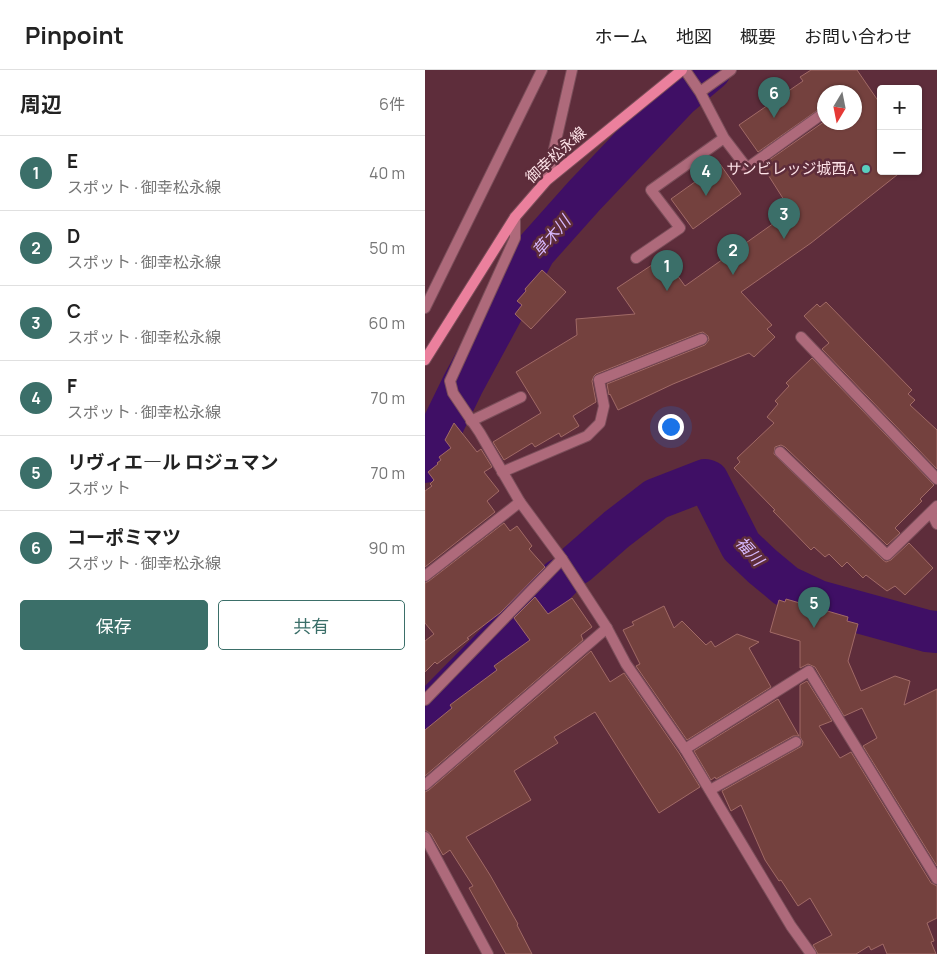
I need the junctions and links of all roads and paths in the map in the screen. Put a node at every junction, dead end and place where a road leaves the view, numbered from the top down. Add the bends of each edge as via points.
1 (542, 70) edge
2 (572, 70) edge
3 (683, 70) edge
4 (731, 70) edge
5 (696, 87) junction
6 (817, 118) edge
7 (724, 138) junction
8 (547, 180) junction
9 (515, 217) junction
10 (636, 258) dead end
11 (425, 308) edge
12 (801, 337) dead end
13 (701, 339) dead end
14 (425, 360) edge
15 (521, 397) dead end
16 (471, 421) junction
17 (780, 452) dead end
18 (502, 472) junction
19 (937, 479) edge
20 (520, 502) junction
21 (934, 509) edge
22 (937, 524) edge
23 (562, 559) junction
24 (425, 576) edge
25 (607, 628) junction
26 (425, 700) edge
27 (796, 742) dead end
28 (685, 749) junction
29 (425, 785) edge
30 (710, 790) junction
31 (425, 837) edge
32 (937, 879) edge
33 (489, 954) edge
34 (811, 954) edge

1 - 11 street
2 - 8 street
3 - 5 street
3 - 8 main road, 御幸松永線
4 - 5 street
5 - 7 street
6 - 7 street via 747,168
7 - 10 street via 651,190 680,228
8 - 9 main road, 御幸松永線
9 - 14 main road, 御幸松永線
9 - 16 street via 515,238 450,381 453,393
12 - 19 street
13 - 18 street via 599,380 604,406 600,423 587,436
15 - 16 street
16 - 18 street
17 - 21 street via 887,555
18 - 20 street
20 - 23 street
20 - 24 street
21 - 22 street
23 - 25 street
23 - 26 street
25 - 28 street via 625,664
25 - 29 street
27 - 30 street
28 - 30 street
28 - 32 street via 809,670
30 - 34 street
31 - 33 street

